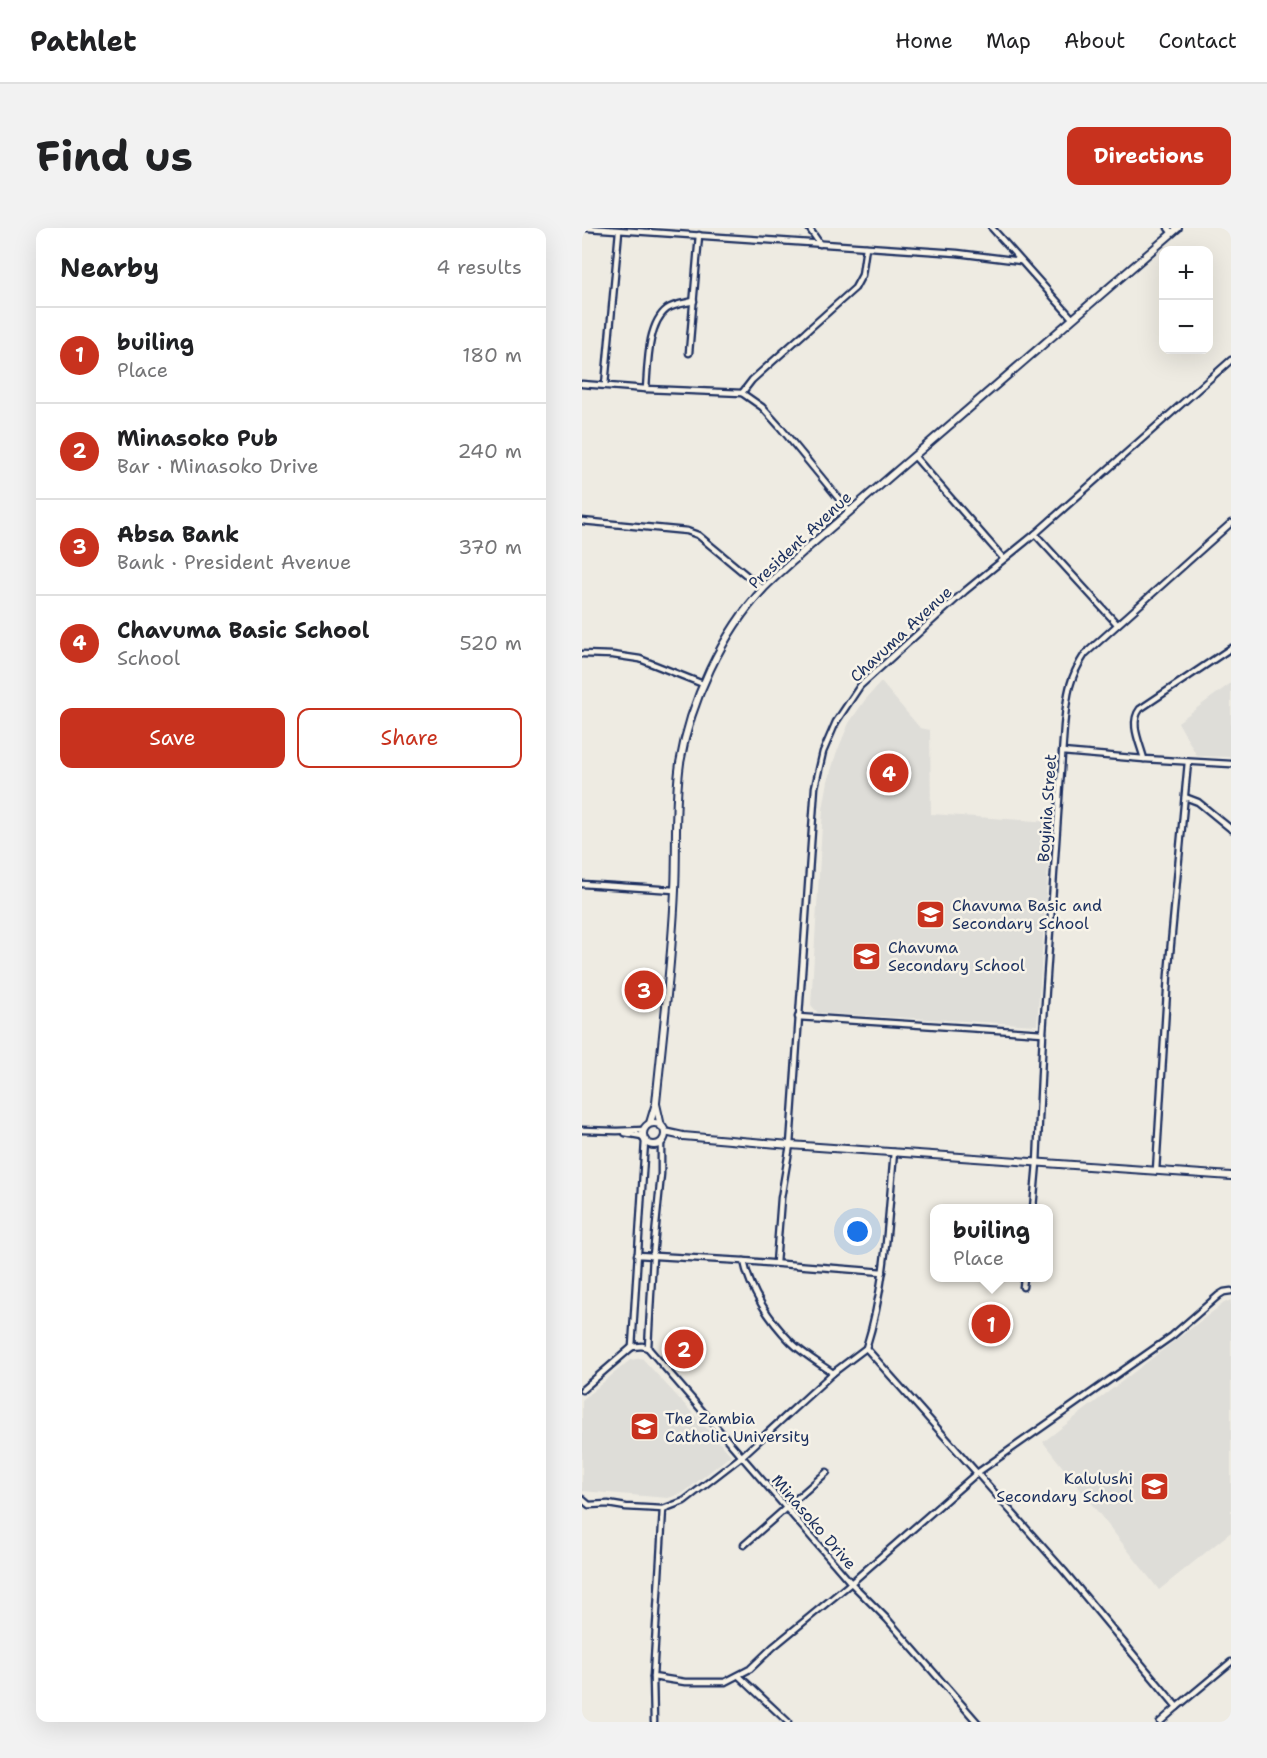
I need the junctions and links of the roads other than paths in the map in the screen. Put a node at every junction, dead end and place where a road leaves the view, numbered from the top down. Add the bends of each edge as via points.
1 (587, 228) edge
2 (809, 228) edge
3 (993, 228) edge
4 (1173, 230) edge
5 (619, 231) junction
6 (699, 235) junction
7 (820, 244) junction
8 (867, 247) junction
9 (1021, 261) junction
10 (694, 301) junction
11 (1072, 318) junction
12 (689, 353) dead end
13 (1231, 360) edge
14 (582, 384) edge
15 (605, 385) junction
16 (646, 389) junction
17 (742, 393) junction
18 (915, 457) junction
19 (849, 511) junction
20 (582, 521) edge
21 (1231, 523) edge
22 (1035, 534) junction
23 (1003, 558) junction
24 (763, 590) junction
25 (1117, 624) junction
26 (1231, 648) edge
27 (582, 654) edge
28 (703, 684) junction
29 (1062, 752) junction
30 (1144, 759) junction
31 (1188, 762) junction
32 (1231, 764) edge
33 (1185, 797) junction
34 (1231, 829) edge
35 (582, 884) edge
36 (675, 890) junction
37 (798, 1017) junction
38 (1043, 1034) junction
39 (656, 1103) junction
40 (650, 1123) junction
41 (582, 1130) edge
42 (662, 1135) junction
43 (644, 1136) junction
44 (790, 1145) junction
45 (894, 1152) junction
46 (1037, 1163) junction
47 (1156, 1171) junction
48 (1231, 1176) edge
49 (1033, 1204) edge
50 (636, 1255) junction
51 (653, 1256) junction
52 (744, 1261) junction
53 (776, 1263) junction
54 (883, 1272) junction
55 (1024, 1282) edge
56 (1023, 1287) dead end
57 (1231, 1291) edge
58 (632, 1347) junction
59 (648, 1348) junction
60 (866, 1348) junction
61 (833, 1373) junction
62 (582, 1390) edge
63 (741, 1457) junction
64 (827, 1472) dead end
65 (977, 1473) junction
66 (582, 1499) edge
67 (589, 1505) junction
68 (663, 1509) junction
69 (787, 1509) junction
70 (582, 1511) edge
71 (744, 1545) dead end
72 (852, 1583) junction
73 (1231, 1662) edge
74 (739, 1676) junction
75 (653, 1677) junction
76 (1178, 1707) junction
77 (654, 1722) edge
78 (788, 1722) edge
79 (977, 1722) edge
80 (1160, 1722) edge

1 - 5 street
2 - 7 street
3 - 9 street
3 - 11 street
4 - 11 street, President Avenue
5 - 6 street
5 - 15 street
6 - 7 street
6 - 10 street
7 - 8 street
8 - 9 street
8 - 17 street via 862,275 855,288
9 - 11 street
10 - 12 street
10 - 16 street via 670,307 660,318 649,349
11 - 18 street, President Avenue
13 - 22 street, Chavuma Avenue
14 - 15 street
15 - 16 street
16 - 17 street
17 - 19 street via 762,407
18 - 19 street, President Avenue
18 - 23 street
19 - 24 street, President Avenue
20 - 24 street via 698,535
21 - 25 street, Boyinia Street
22 - 23 street, Chavuma Avenue
22 - 25 street
23 - 37 street, Chavuma Avenue via 860,686 836,722 815,787
24 - 28 street, President Avenue via 722,647
25 - 29 street, Boyinia Street via 1085,654 1073,673
26 - 30 street via 1135,715
27 - 28 street via 640,659
28 - 36 street, President Avenue via 680,763
29 - 30 street
29 - 38 street, Boyinia Street
30 - 31 street
31 - 32 street
31 - 33 street
33 - 34 street via 1198,802
33 - 47 street via 1168,975
35 - 36 street
36 - 39 street, President Avenue
37 - 38 street
37 - 44 street, Chavuma Avenue
38 - 46 street, Boyinia Street
39 - 40 street, President Avenue
39 - 42 street, President Avenue
40 - 42 street
40 - 43 street
41 - 43 street
42 - 43 street via 652,1145
42 - 44 street
42 - 51 street
43 - 50 street
44 - 45 street
44 - 53 street, Chavuma Avenue
45 - 46 street
45 - 54 street
46 - 47 street
46 - 49 street, Boyinia Street
47 - 48 street
50 - 51 street
50 - 58 street
51 - 52 street
51 - 59 street
52 - 53 street
52 - 61 street via 755,1295 783,1333
53 - 54 street
54 - 60 street
55 - 56 street
57 - 65 street via 1219,1295 1172,1336
58 - 59 street
58 - 62 street
59 - 63 street, Minasoko Drive
60 - 61 street
60 - 65 street
61 - 63 street
63 - 68 street via 695,1494
63 - 69 street, Minasoko Drive
64 - 69 street
65 - 72 street
65 - 76 street
66 - 67 street
67 - 68 street
67 - 70 street
68 - 75 street
69 - 71 street
69 - 72 street, Minasoko Drive
72 - 74 street
72 - 79 street, Minasoko Drive
73 - 76 street
74 - 75 street via 717,1683
74 - 78 street
75 - 77 street
76 - 80 street

